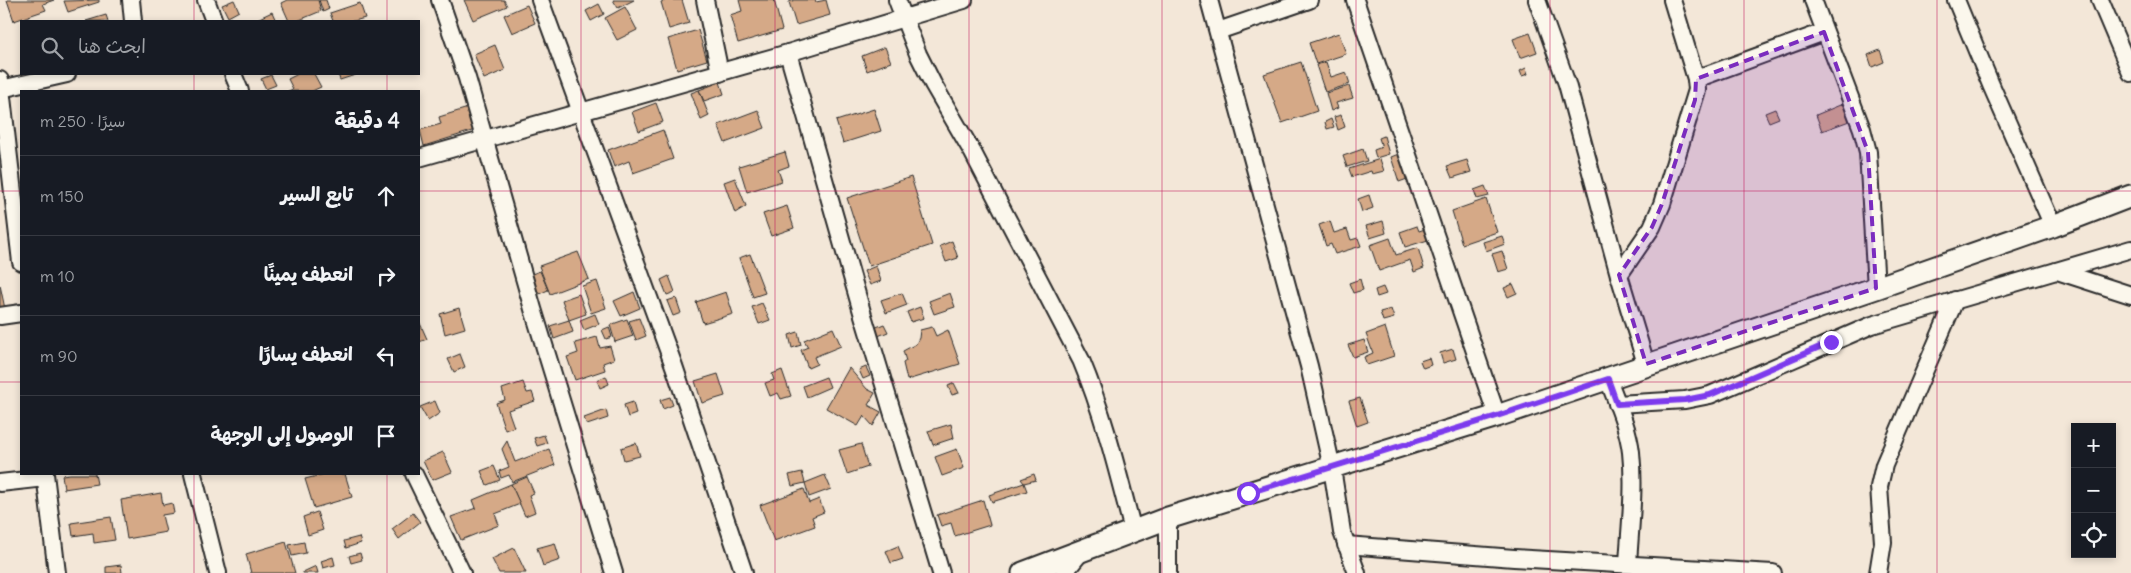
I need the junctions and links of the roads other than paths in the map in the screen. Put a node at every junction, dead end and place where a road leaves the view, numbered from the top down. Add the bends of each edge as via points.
1 (131, 0) edge
2 (206, 0) edge
3 (440, 0) edge
4 (540, 0) edge
5 (705, 0) edge
6 (897, 0) edge
7 (964, 0) edge
8 (1208, 0) edge
9 (1309, 0) edge
10 (1355, 0) edge
11 (1537, 0) edge
12 (1672, 0) edge
13 (1813, 0) edge
14 (1956, 0) edge
15 (2100, 0) edge
16 (904, 18) junction
17 (133, 20) edge
18 (214, 20) edge
19 (1218, 31) junction
20 (1824, 32) junction
21 (788, 53) junction
22 (720, 73) junction
23 (2131, 73) edge
24 (60, 75) edge
25 (234, 75) edge
26 (1696, 78) junction
27 (1, 84) edge
28 (240, 90) edge
29 (582, 112) junction
30 (484, 140) junction
31 (420, 158) edge
32 (2131, 196) edge
33 (2053, 226) junction
34 (2131, 250) edge
35 (20, 253) edge
36 (2057, 271) junction
37 (1619, 275) junction
38 (1876, 288) junction
39 (2131, 295) edge
40 (1955, 300) junction
41 (20, 313) edge
42 (0, 316) edge
43 (1646, 364) junction
44 (1608, 379) junction
45 (1617, 404) junction
46 (1497, 416) junction
47 (1332, 468) junction
48 (192, 475) edge
49 (414, 475) edge
50 (45, 476) edge
51 (0, 483) edge
52 (1168, 518) junction
53 (1133, 531) junction
54 (1346, 544) junction
55 (1081, 552) junction
56 (1628, 564) junction
57 (1513, 565) edge
58 (57, 573) edge
59 (218, 573) edge
60 (462, 573) edge
61 (614, 573) edge
62 (744, 573) edge
63 (941, 573) edge
64 (1023, 573) edge
65 (1064, 573) edge
66 (1168, 573) edge
67 (1357, 573) edge
68 (1773, 573) edge
69 (1878, 573) edge

1 - 17 street
2 - 18 street
3 - 30 street
4 - 29 street
5 - 22 street
6 - 16 street
7 - 16 street
8 - 19 street
9 - 19 street
10 - 46 street
11 - 37 street via 1567,84
12 - 26 street
13 - 20 street
14 - 33 street
15 - 23 street
16 - 21 street
16 - 53 street via 933,84 973,153 1081,360 1103,419
19 - 47 street via 1307,356
20 - 26 street
20 - 38 street via 1868,152
21 - 22 street
21 - 63 street
22 - 29 street
24 - 27 street
25 - 28 street
26 - 37 street via 1695,100 1662,204 1652,227
27 - 35 street
29 - 30 street
29 - 62 street via 674,366
30 - 31 street
30 - 61 street
32 - 33 street
33 - 38 street
34 - 36 street
36 - 39 street
36 - 40 street
37 - 43 street
38 - 43 street
40 - 45 street via 1872,325 1710,395 1685,400
40 - 69 street via 1884,464 1879,487 1883,542
41 - 42 street
43 - 44 street
44 - 45 street
44 - 46 street
45 - 56 street via 1631,451
46 - 47 street
47 - 52 street
47 - 54 street
48 - 59 street
49 - 60 street
50 - 51 street
50 - 58 street
52 - 53 street
52 - 66 street
53 - 55 street
54 - 57 street
54 - 67 street
55 - 64 street
55 - 65 street
56 - 57 street
56 - 68 street

